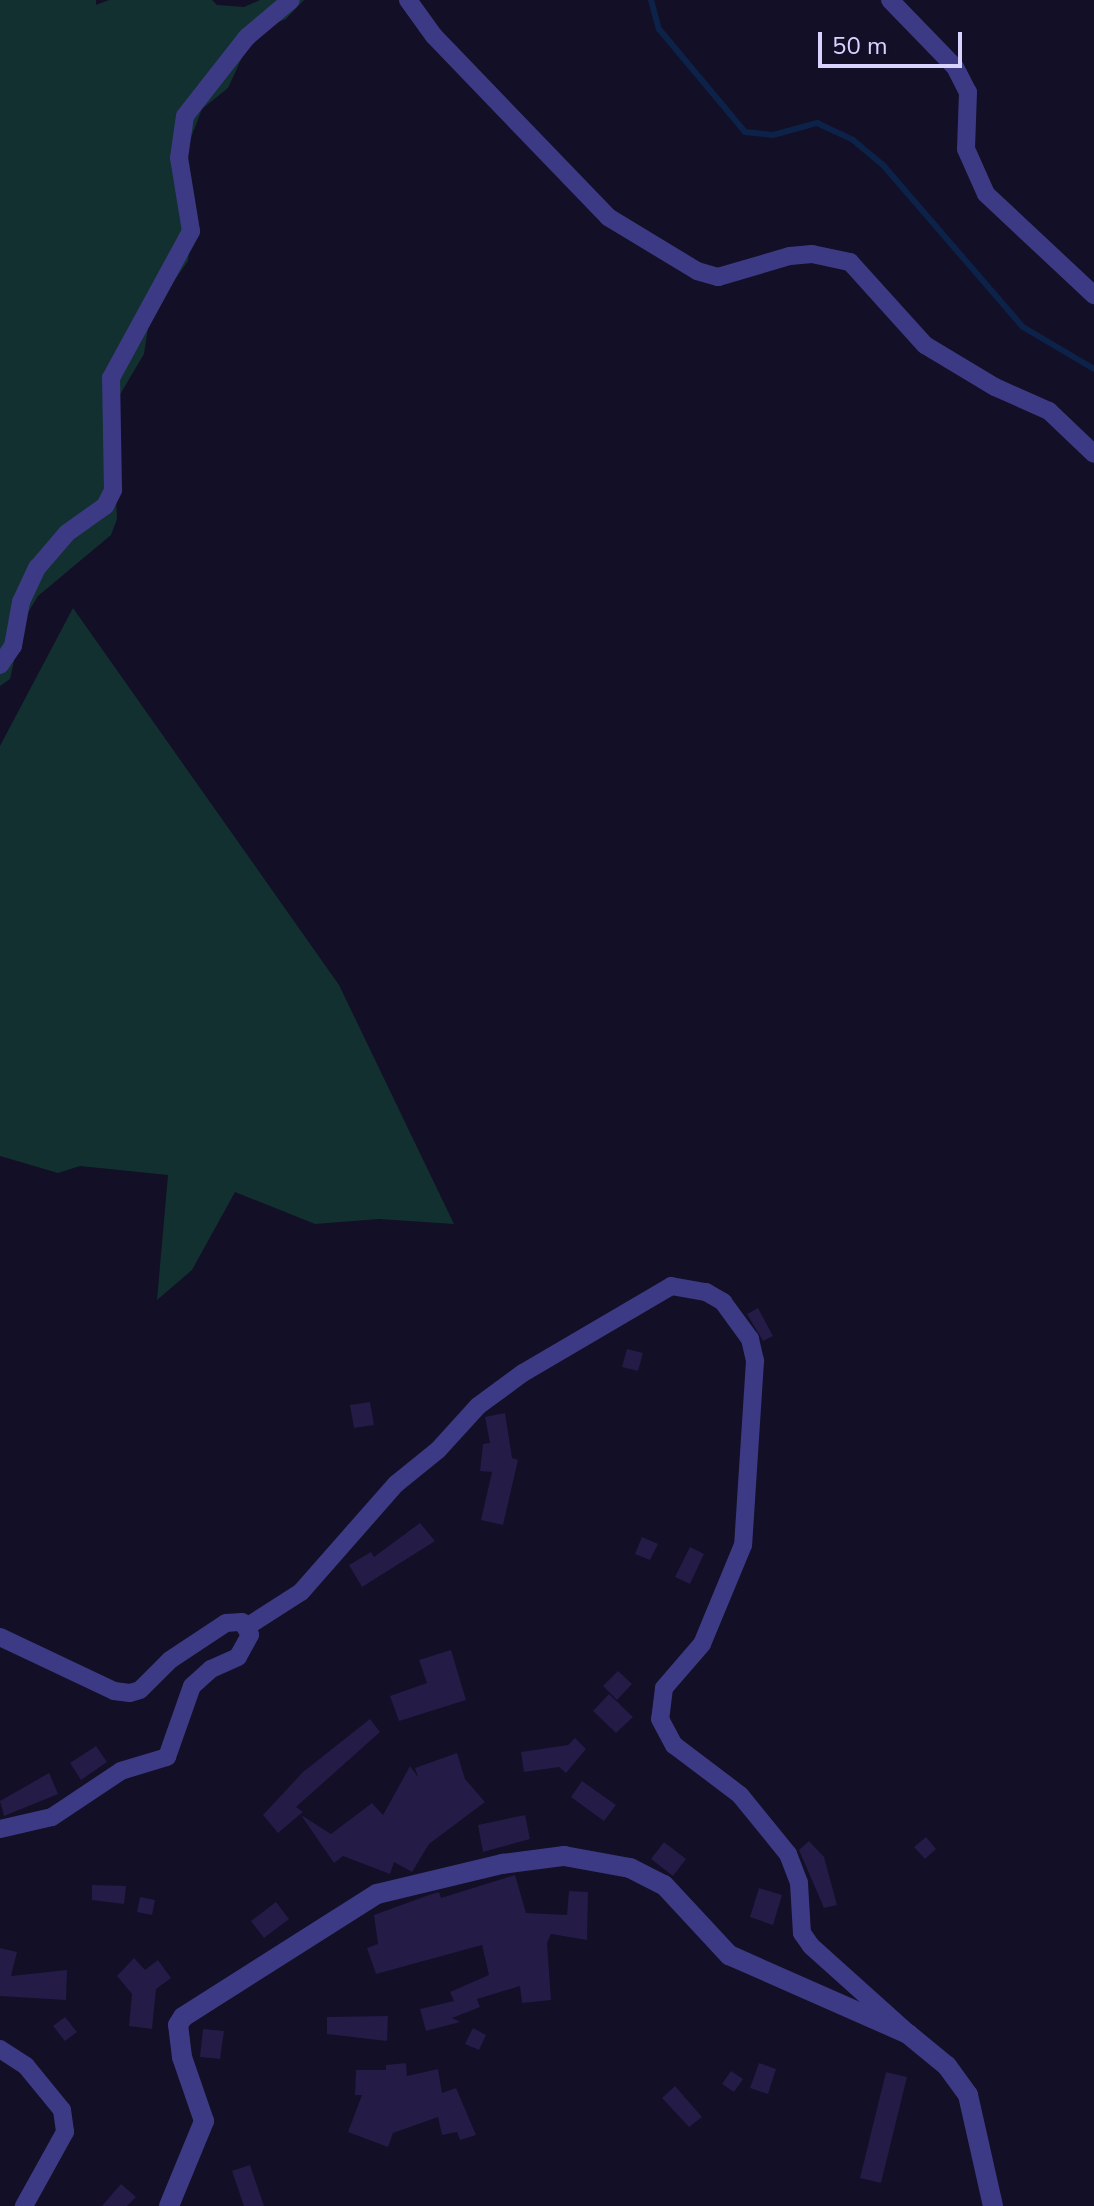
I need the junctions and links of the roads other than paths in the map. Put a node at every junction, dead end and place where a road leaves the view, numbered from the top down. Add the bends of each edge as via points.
1 (291, 0) edge
2 (408, 0) edge
3 (890, 0) edge
4 (1094, 295) edge
5 (1094, 454) edge
6 (0, 665) edge
7 (248, 1626) junction
8 (0, 1637) edge
9 (0, 1829) edge
10 (908, 2034) junction
11 (0, 2049) edge
12 (24, 2206) edge
13 (169, 2206) edge
14 (993, 2206) edge

1 - 6 street via 256,27 209,79 185,116 179,158 191,231 111,378 113,490 105,506 67,533 37,568 21,602 13,646
2 - 5 street via 434,36 608,217 697,271 718,277 790,256 812,254 850,262 925,345 995,387 1049,411
3 - 4 street via 955,67 968,92 966,149 986,194
7 - 8 street via 226,1623 130,1693 114,1691
7 - 9 street via 250,1635 238,1657 211,1669 192,1686 167,1757 121,1771 52,1817
7 - 10 street via 301,1592 396,1484 516,1378 671,1286 706,1292 723,1302 750,1339 755,1361 743,1545 702,1644 664,1688 660,1719 674,1745 740,1795 788,1854 799,1883 802,1933 811,1946
10 - 13 street via 729,1955 679,1897 630,1868 564,1856 388,1889 207,1999 178,2025 182,2057 204,2121
10 - 14 street via 947,2066 968,2095
11 - 12 street via 26,2066 62,2110 65,2132

